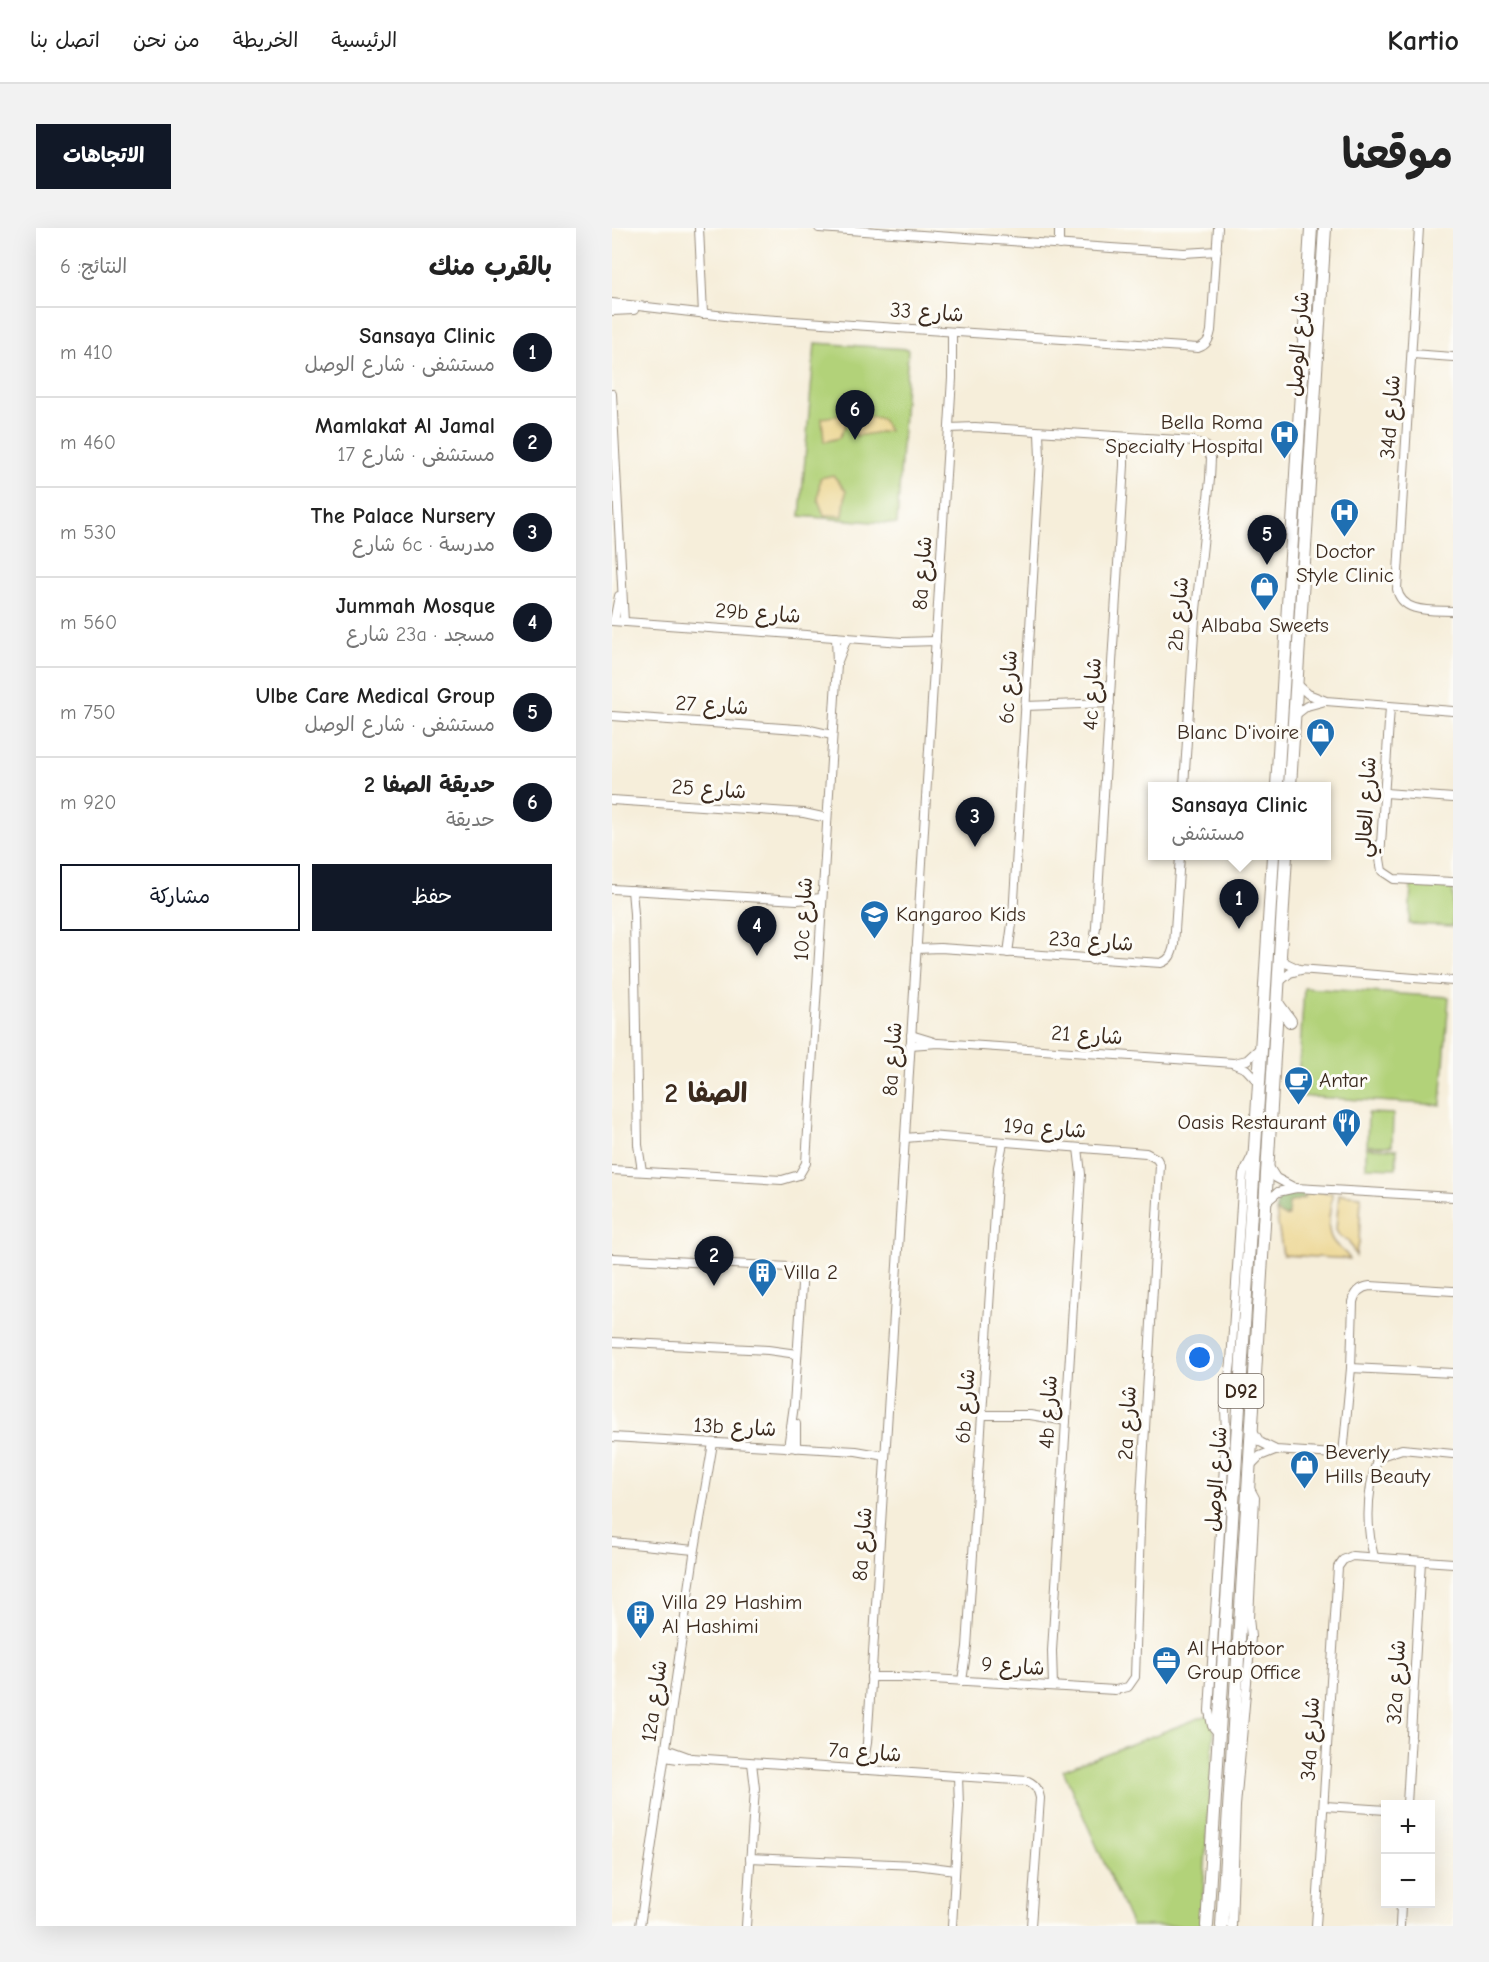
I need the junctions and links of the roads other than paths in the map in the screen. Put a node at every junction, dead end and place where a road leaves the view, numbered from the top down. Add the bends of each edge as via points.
1 (699, 228) edge
2 (819, 228) edge
3 (1057, 228) edge
4 (1218, 228) edge
5 (1311, 228) edge
6 (1325, 228) edge
7 (1419, 228) edge
8 (858, 230) edge
9 (1057, 245) junction
10 (1216, 256) junction
11 (612, 303) edge
12 (646, 308) junction
13 (612, 311) edge
14 (701, 314) junction
15 (955, 332) junction
16 (1412, 354) junction
17 (1453, 357) edge
18 (612, 394) edge
19 (949, 424) junction
20 (1042, 433) junction
21 (1127, 438) junction
22 (615, 514) edge
23 (1453, 611) edge
24 (617, 621) edge
25 (836, 637) junction
26 (847, 638) junction
27 (935, 645) junction
28 (837, 664) junction
29 (1276, 674) dead end
30 (1290, 684) junction
31 (1326, 701) junction
32 (1026, 702) junction
33 (1390, 706) junction
34 (1110, 707) junction
35 (1453, 711) edge
36 (612, 716) edge
37 (1294, 716) junction
38 (832, 731) junction
39 (1286, 742) junction
40 (1184, 782) edge
41 (1278, 782) edge
42 (1290, 782) edge
43 (1385, 793) junction
44 (1453, 798) edge
45 (612, 800) edge
46 (827, 814) junction
47 (1180, 860) edge
48 (1273, 860) edge
49 (1286, 860) edge
50 (1453, 882) edge
51 (612, 889) edge
52 (636, 890) junction
53 (822, 902) junction
54 (917, 946) junction
55 (1010, 954) junction
56 (1280, 955) junction
57 (1095, 960) junction
58 (1304, 970) junction
59 (1453, 981) edge
60 (1278, 983) junction
61 (1277, 1003) junction
62 (1290, 1021) dead end
63 (911, 1035) junction
64 (937, 1043) junction
65 (910, 1045) junction
66 (1262, 1047) junction
67 (1234, 1064) junction
68 (1259, 1083) junction
69 (905, 1133) junction
70 (998, 1142) junction
71 (638, 1145) junction
72 (1083, 1148) junction
73 (1256, 1148) junction
74 (1158, 1159) joint
75 (1267, 1164) junction
76 (612, 1170) edge
77 (632, 1171) junction
78 (642, 1171) junction
79 (1296, 1188) junction
80 (1453, 1197) edge
81 (1264, 1204) junction
82 (612, 1258) edge
83 (1453, 1291) edge
84 (612, 1342) edge
85 (798, 1350) junction
86 (1351, 1368) junction
87 (1453, 1372) edge
88 (982, 1412) junction
89 (1066, 1418) junction
90 (1251, 1426) junction
91 (612, 1437) edge
92 (709, 1443) junction
93 (792, 1448) junction
94 (1276, 1450) junction
95 (885, 1452) junction
96 (1453, 1454) edge
97 (1343, 1455) junction
98 (1378, 1457) junction
99 (1248, 1468) junction
100 (1247, 1484) junction
101 (1234, 1491) junction
102 (1221, 1503) junction
103 (612, 1542) edge
104 (694, 1553) junction
105 (1374, 1557) junction
106 (1422, 1561) junction
107 (1453, 1563) edge
108 (872, 1673) junction
109 (965, 1681) junction
110 (1049, 1686) junction
111 (1128, 1687) joint
112 (1219, 1734) junction
113 (665, 1753) junction
114 (757, 1763) junction
115 (867, 1770) junction
116 (962, 1776) junction
117 (1407, 1800) edge
118 (1325, 1806) junction
119 (1381, 1810) edge
120 (751, 1854) junction
121 (955, 1867) junction
122 (1401, 1908) edge
123 (640, 1926) edge
124 (746, 1926) edge
125 (952, 1926) edge
126 (1031, 1926) edge
127 (1207, 1926) edge
128 (1222, 1926) edge
129 (1232, 1926) edge
130 (1316, 1926) edge
131 (1400, 1926) edge

1 - 14 street
2 - 8 street
3 - 9 street
4 - 10 street
5 - 30 main road, شارع الوصل via 1293,463
6 - 30 main road, شارع الوصل
7 - 16 street, 34d شارع
8 - 9 street
9 - 10 street
10 - 15 street, شارع 33 via 1211,331 1205,345 1190,349
11 - 12 street, شارع 33
12 - 13 street, شارع 33
12 - 14 street, شارع 33
14 - 15 street, شارع 33
15 - 19 street, 8a شارع
16 - 17 street
16 - 23 street, 34d شارع via 1397,589 1406,605
18 - 22 street
19 - 20 street
19 - 27 street, 8a شارع
20 - 21 street
20 - 32 street, 6c شارع
21 - 34 street, 4c شارع
21 - 40 street, 2b شارع via 1194,441 1206,446 1211,458
22 - 24 street via 621,590
24 - 25 street, 29b شارع
25 - 26 street, 29b شارع
25 - 28 street, 10c شارع
26 - 27 street, 29b شارع
26 - 28 street, 10c شارع
27 - 54 street, 8a شارع
28 - 38 street, 10c شارع
29 - 30 main road
30 - 31 street
30 - 37 main road, شارع الوصل
30 - 39 main road, شارع الوصل
31 - 33 street
31 - 37 street via 1307,706
32 - 34 street
32 - 55 street, 6c شارع
33 - 35 street
33 - 43 street, شارع العالي
34 - 57 street, 4c شارع
36 - 38 street, شارع 27
37 - 39 main road, شارع الوصل
38 - 46 street, 10c شارع
39 - 41 main road, شارع الوصل
39 - 42 main road, شارع الوصل
43 - 44 street
43 - 50 street, شارع العالي via 1382,871 1394,879
45 - 46 street, شارع 25
46 - 53 street, 10c شارع
47 - 57 street, 23a شارع via 1174,945 1167,961 1154,964
48 - 66 main road, شارع الوصل / D92
49 - 56 main road, شارع الوصل / D92
51 - 52 street
52 - 53 street
52 - 71 street
53 - 78 street, 10c شارع via 807,1156 799,1175 782,1180
54 - 55 street, 23a شارع
54 - 63 street, 8a شارع
55 - 57 street, 23a شارع
56 - 58 street via 1290,966
56 - 60 main road, شارع الوصل / D92
58 - 59 street
58 - 60 street
60 - 61 main road, شارع الوصل / D92
61 - 62 main road
61 - 75 main road, شارع الوصل / D92
63 - 64 street, شارع 21
63 - 65 street, 8a شارع
64 - 65 street, شارع 21
64 - 67 street, شارع 21
65 - 69 street, 8a شارع
66 - 67 street via 1247,1060
66 - 68 main road, شارع الوصل / D92
67 - 68 street via 1246,1069
68 - 73 main road, شارع الوصل / D92
69 - 70 street, 19a شارع
69 - 95 street, 8a شارع
70 - 72 street, 19a شارع
70 - 88 street, 6b شارع
71 - 77 street
71 - 78 street
72 - 74 street, 19a شارع via 1146,1153
72 - 89 street, 4b شارع
73 - 101 main road, شارع الوصل / D92
73 - 102 street via 1243,1174
74 - 111 street, 2a شارع via 1161,1171 1141,1498 1135,1677
75 - 79 street via 1276,1178
75 - 81 main road, شارع الوصل / D92
76 - 77 street
77 - 78 street
79 - 80 street
79 - 81 street via 1278,1192
81 - 90 main road, شارع الوصل / D92
82 - 85 street via 789,1267 799,1273 802,1285
83 - 86 street via 1370,1286 1357,1292 1353,1302
84 - 85 street
85 - 93 street
86 - 87 street
86 - 97 street
88 - 89 street
88 - 109 street, 6b شارع
89 - 110 street, 4b شارع
90 - 94 street via 1260,1442
90 - 99 main road, شارع الوصل / D92
91 - 92 street, 13b شارع
92 - 93 street, 13b شارع
92 - 104 street, 12a شارع
93 - 95 street, 13b شارع
94 - 97 street
94 - 99 street via 1260,1456
95 - 108 street, 8a شارع
96 - 98 street via 1402,1449
97 - 98 street
98 - 105 street via 1368,1507
99 - 100 main road, شارع الوصل / D92
100 - 128 main road, شارع الوصل / D92
100 - 129 street, شارع الوصل via 1255,1498 1251,1642 1236,1806
101 - 102 main road
101 - 112 main road, شارع الوصل / D92
102 - 112 street via 1209,1711 1212,1726
103 - 104 street
104 - 113 street, 12a شارع
105 - 106 street
105 - 118 street, 34a شارع via 1347,1557 1338,1571
106 - 107 street
106 - 117 street, 32a شارع
108 - 109 street, شارع 9
108 - 115 street, 8a شارع
109 - 110 street, شارع 9
110 - 111 street, شارع 9 via 1115,1690
112 - 127 main road, شارع الوصل / D92
113 - 114 street, 7a شارع via 678,1760
113 - 123 street, 12a شارع
114 - 115 street, 7a شارع
114 - 120 street
115 - 116 street, 7a شارع
116 - 121 street
116 - 126 street, 7a شارع via 1020,1779 1034,1784 1038,1791
118 - 119 street
118 - 130 street, 34a شارع
120 - 121 street
120 - 124 street
121 - 125 street
122 - 131 street

